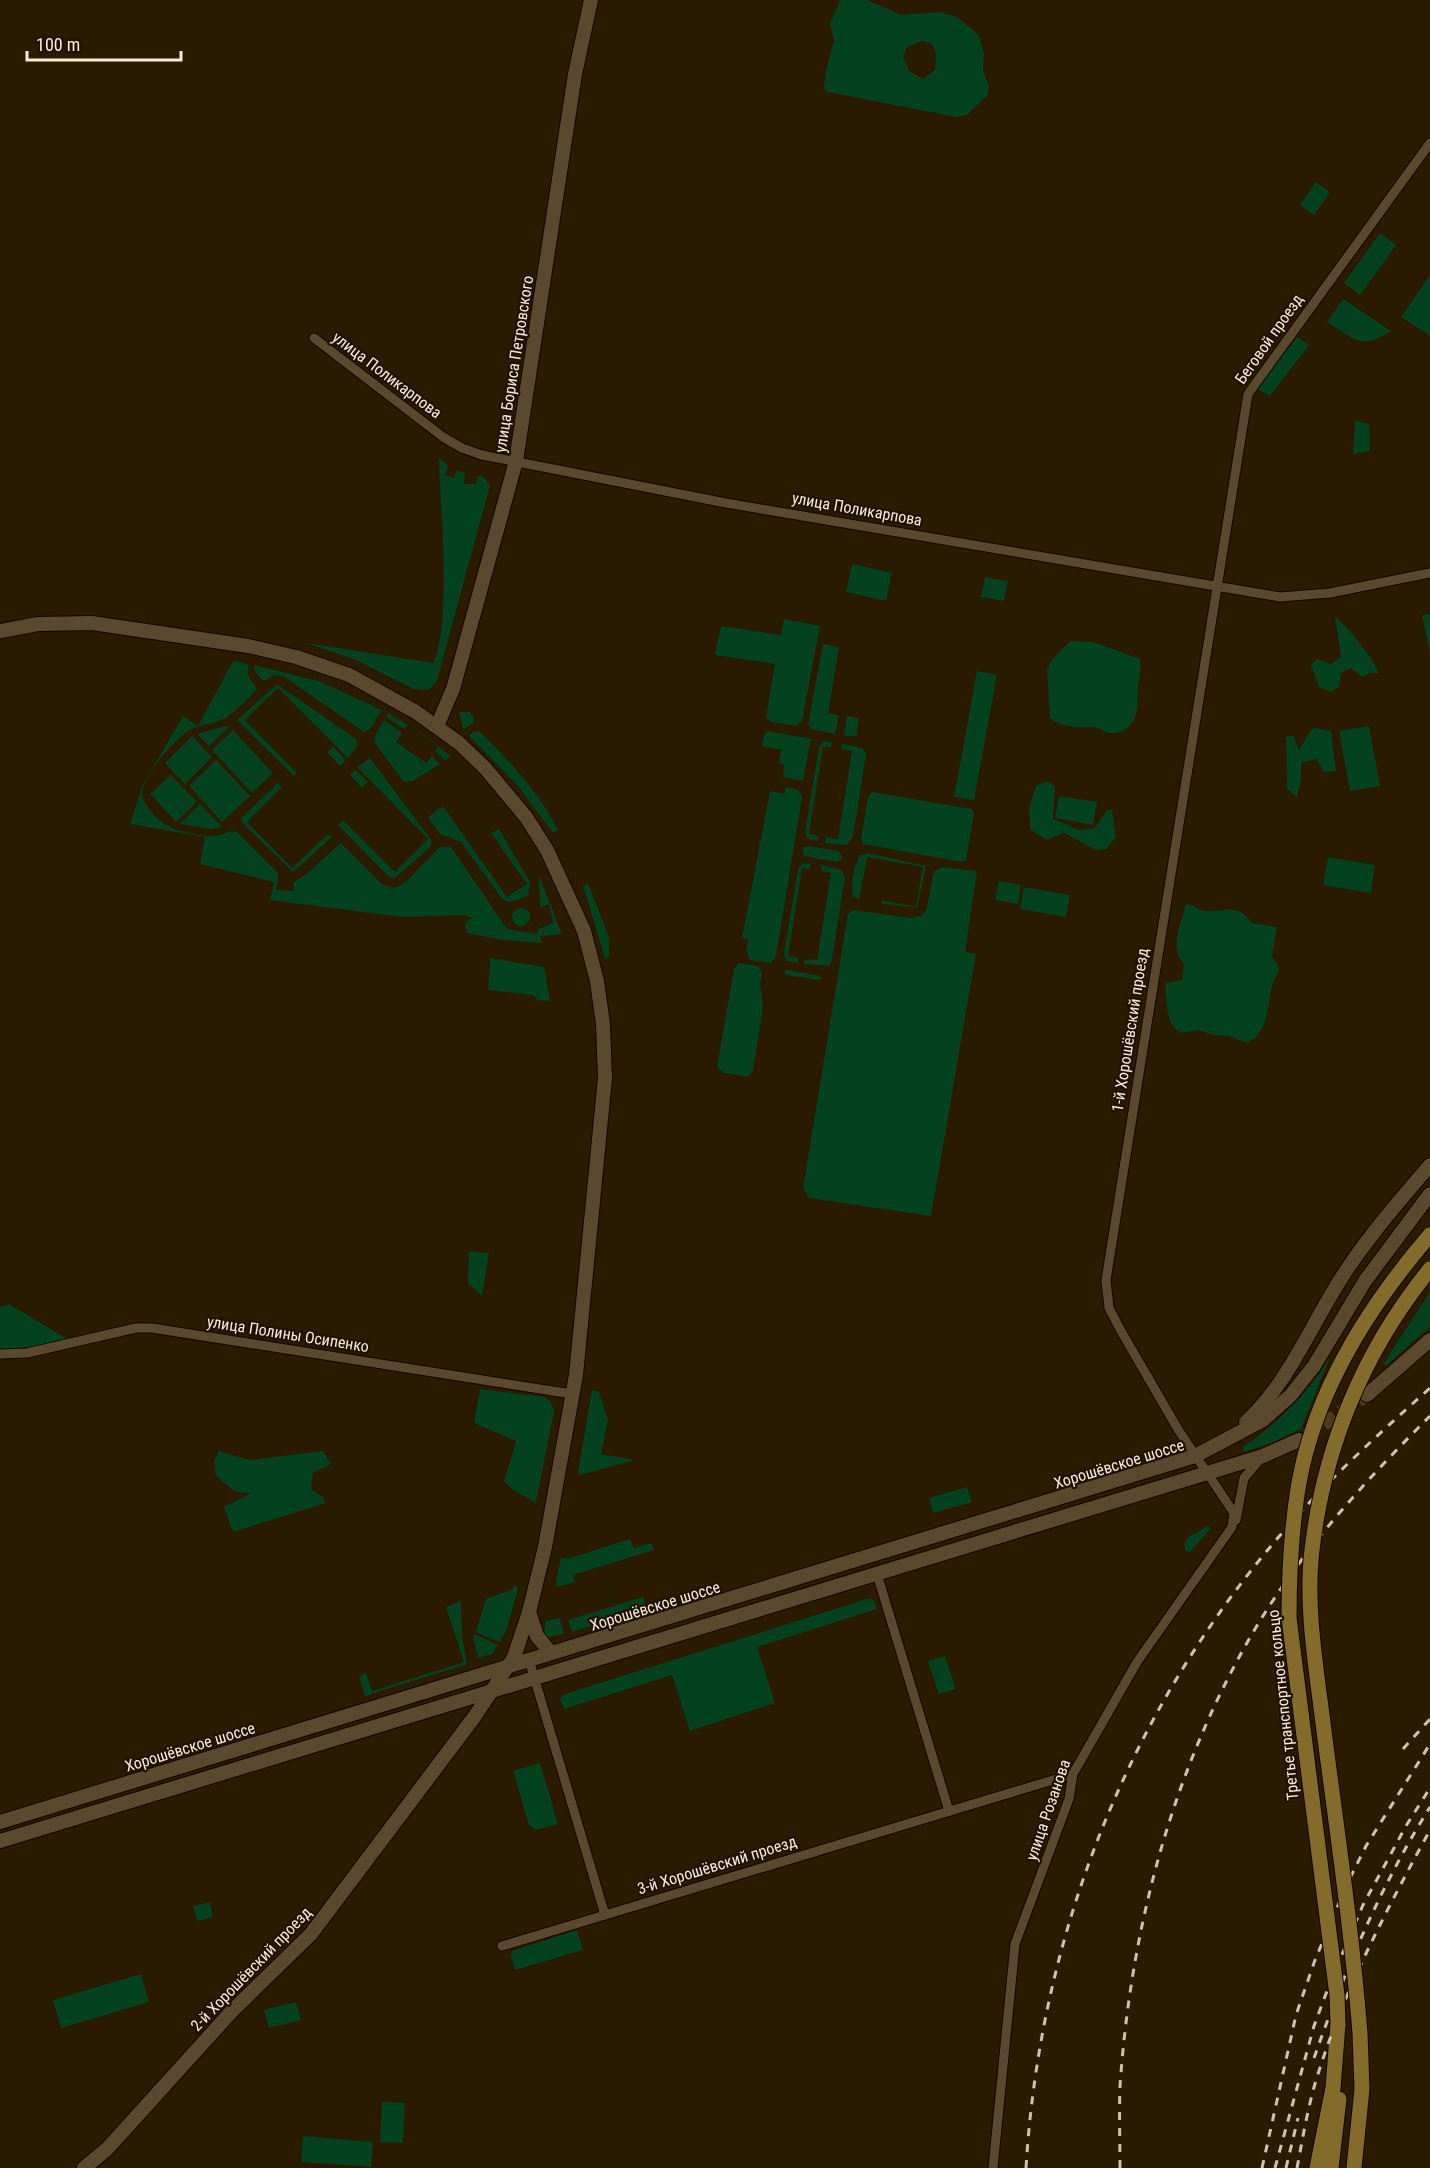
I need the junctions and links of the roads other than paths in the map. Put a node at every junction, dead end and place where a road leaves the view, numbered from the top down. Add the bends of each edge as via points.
1 (591, 0) edge
2 (1430, 143) edge
3 (314, 338) dead end
4 (516, 461) junction
5 (1430, 573) edge
6 (1215, 587) junction
7 (0, 631) edge
8 (437, 726) junction
9 (1430, 1165) edge
10 (1430, 1194) edge
11 (1430, 1235) edge
12 (1430, 1269) edge
13 (1430, 1340) edge
14 (0, 1354) edge
15 (572, 1395) junction
16 (1367, 1395) tunnel mouth
17 (1299, 1440) tunnel mouth
18 (1194, 1456) junction
19 (1263, 1456) junction
20 (1206, 1474) junction
21 (1232, 1527) junction
22 (877, 1574) junction
23 (529, 1612) junction
24 (552, 1653) junction
25 (529, 1660) junction
26 (509, 1667) junction
27 (531, 1680) junction
28 (490, 1692) junction
29 (1073, 1774) junction
30 (111, 1788) junction
31 (83, 1797) junction
32 (116, 1805) junction
33 (949, 1811) junction
34 (72, 1819) junction
35 (0, 1822) edge
36 (0, 1841) edge
37 (605, 1915) junction
38 (502, 1946) dead end
39 (1338, 2024) junction
40 (84, 2168) edge
41 (993, 2168) edge
42 (1317, 2168) edge
43 (1331, 2168) edge
44 (1354, 2168) edge

1 - 4 main road, улица Бориса Петровского via 575,74
2 - 6 street, Беговой проезд via 1248,394
3 - 4 street, улица Поликарпова via 452,442 482,455
4 - 6 street, улица Поликарпова via 726,503
4 - 8 main road, улица Бориса Петровского via 453,689
5 - 6 street, улица Поликарпова via 1330,593 1280,597
6 - 18 street, 1-й Хорошёвский проезд via 1106,1280 1109,1308
7 - 8 main road, 2-й Хорошёвский проезд via 38,624 92,623 275,652 349,675
8 - 15 main road, 2-й Хорошёвский проезд via 459,742 507,793 542,841 578,916 598,985 605,1078
9 - 18 main road via 1358,1254 1269,1399 1228,1437
10 - 18 main road via 1365,1281 1314,1366 1291,1395 1247,1430
11 - 39 main road, Третье транспортное кольцо, bridge via 1384,1292 1350,1348 1315,1428 1297,1493 1289,1618
12 - 44 main road, bridge via 1393,1320 1352,1394 1325,1475 1311,1552 1319,1690 1360,2033 1362,2089
13 - 16 main road
14 - 15 street, улица Полины Осипенко via 27,1353 136,1328 152,1328
15 - 23 main road, 2-й Хорошёвский проезд via 545,1547
17 - 19 main road
18 - 20 street, Хорошёвское шоссе
18 - 24 main road, Хорошёвское шоссе
19 - 20 main road
19 - 21 street, улица Розанова via 1244,1478 1238,1516
20 - 21 street via 1234,1513
20 - 22 main road, Хорошёвское шоссе
21 - 29 street, улица Розанова via 1137,1662
22 - 27 main road, Хорошёвское шоссе
22 - 33 street
23 - 24 main road via 537,1636
23 - 26 main road, 2-й Хорошёвский проезд
24 - 25 main road, Хорошёвское шоссе
25 - 26 main road, Хорошёвское шоссе
25 - 27 street
26 - 27 main road via 516,1677
26 - 28 main road, 2-й Хорошёвский проезд
26 - 30 main road, Хорошёвское шоссе
27 - 28 main road, Хорошёвское шоссе
27 - 37 street
28 - 32 main road, Хорошёвское шоссе
28 - 40 main road, 2-й Хорошёвский проезд via 311,1934 232,2011 107,2149
29 - 33 street, 3-й Хорошёвский проезд
29 - 41 street, улица Розанова via 1069,1799 1015,1944
30 - 31 main road, Хорошёвское шоссе
30 - 32 street via 105,1799 109,1805
31 - 34 street via 81,1810
31 - 35 main road, Хорошёвское шоссе
32 - 34 main road, Хорошёвское шоссе
33 - 37 street, 3-й Хорошёвский проезд
34 - 36 main road, Хорошёвское шоссе
37 - 38 street, 3-й Хорошёвский проезд
39 - 42 main road via 1332,2088
39 - 43 main road, Третье транспортное кольцо via 1339,2107

